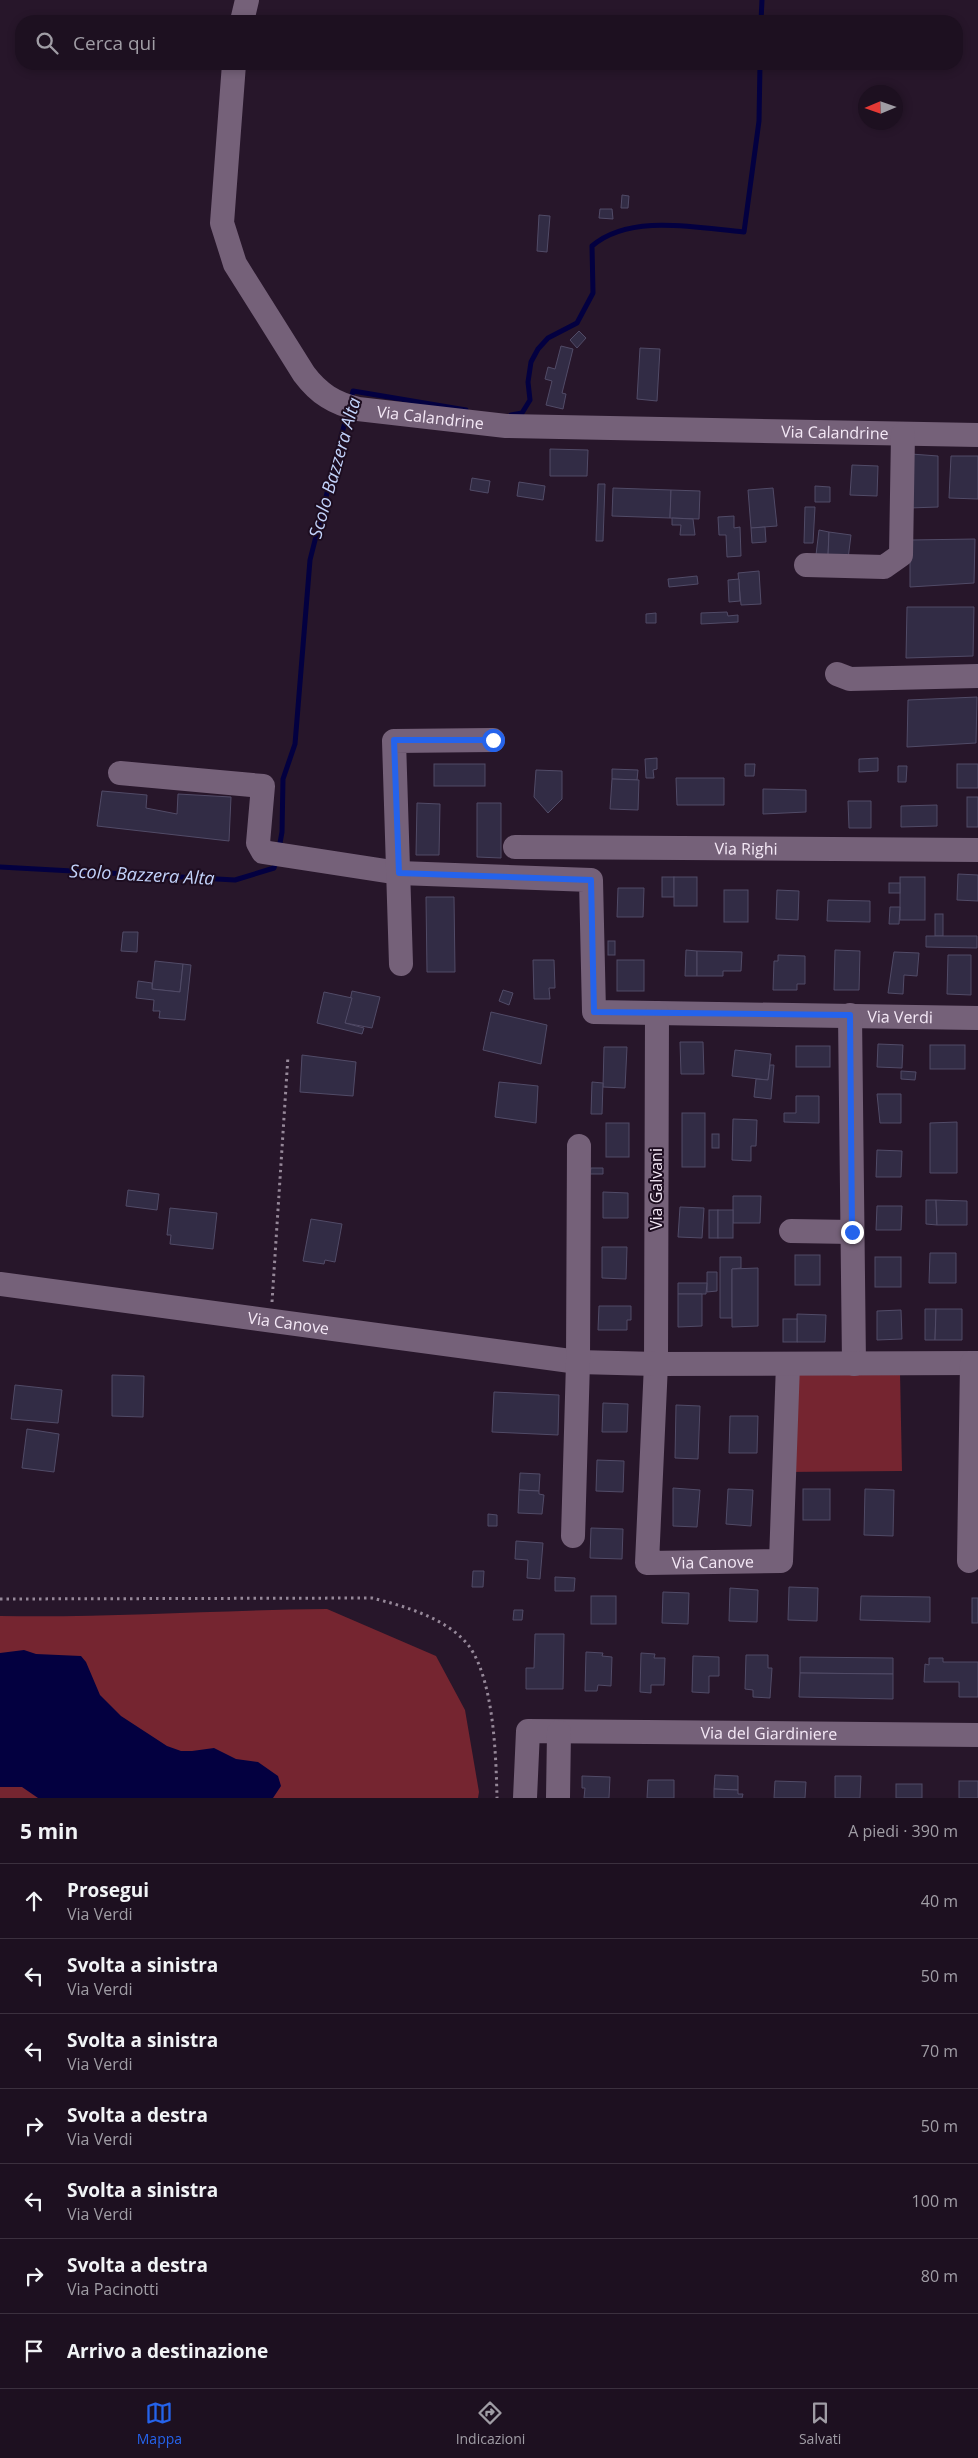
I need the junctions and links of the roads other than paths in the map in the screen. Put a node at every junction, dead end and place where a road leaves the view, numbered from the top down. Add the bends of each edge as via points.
1 (247, 0) edge
2 (243, 15) edge
3 (234, 70) edge
4 (903, 434) junction
5 (978, 435) edge
6 (806, 565) dead end
7 (837, 674) dead end
8 (978, 676) edge
9 (493, 740) dead end
10 (120, 773) dead end
11 (515, 847) dead end
12 (591, 847) junction
13 (978, 850) edge
14 (399, 873) junction
15 (591, 880) junction
16 (401, 964) dead end
17 (657, 1013) junction
18 (850, 1015) junction
19 (978, 1018) edge
20 (579, 1146) dead end
21 (791, 1231) dead end
22 (852, 1232) junction
23 (0, 1284) edge
24 (578, 1362) junction
25 (656, 1364) junction
26 (788, 1364) junction
27 (854, 1364) junction
28 (975, 1364) edge
29 (573, 1536) dead end
30 (968, 1561) dead end
31 (560, 1732) junction
32 (978, 1735) edge
33 (525, 1798) edge
34 (558, 1798) edge

1 - 2 street
3 - 4 street, Via Calandrine via 222,222 235,264 315,388 349,406 506,426
4 - 5 street, Via Calandrine
4 - 6 street, Via Calandrine via 901,556 884,567
7 - 8 street via 850,679
9 - 14 street via 394,740
10 - 14 street via 264,786 258,843 263,852
11 - 12 street, Via Righi
12 - 13 street, Via Righi
12 - 15 street, Via Verdi
14 - 15 street
14 - 16 street
15 - 17 street, Via Verdi via 594,1012
17 - 18 street, Via Verdi
17 - 25 street, Via Galvani
18 - 19 street, Via Verdi
18 - 22 street
20 - 24 street
21 - 22 street
22 - 27 street
23 - 24 street, Via Canove
24 - 25 street, Via Canove
24 - 29 street
25 - 26 street, Via Canove
25 - 26 street, Via Canove via 647,1563 782,1561
26 - 27 street, Via Canove
27 - 28 street, Via Canove
28 - 30 street, Via Canove
31 - 32 street, Via del Giardiniere
31 - 33 street, Via del Giardiniere via 528,1731
31 - 34 street

